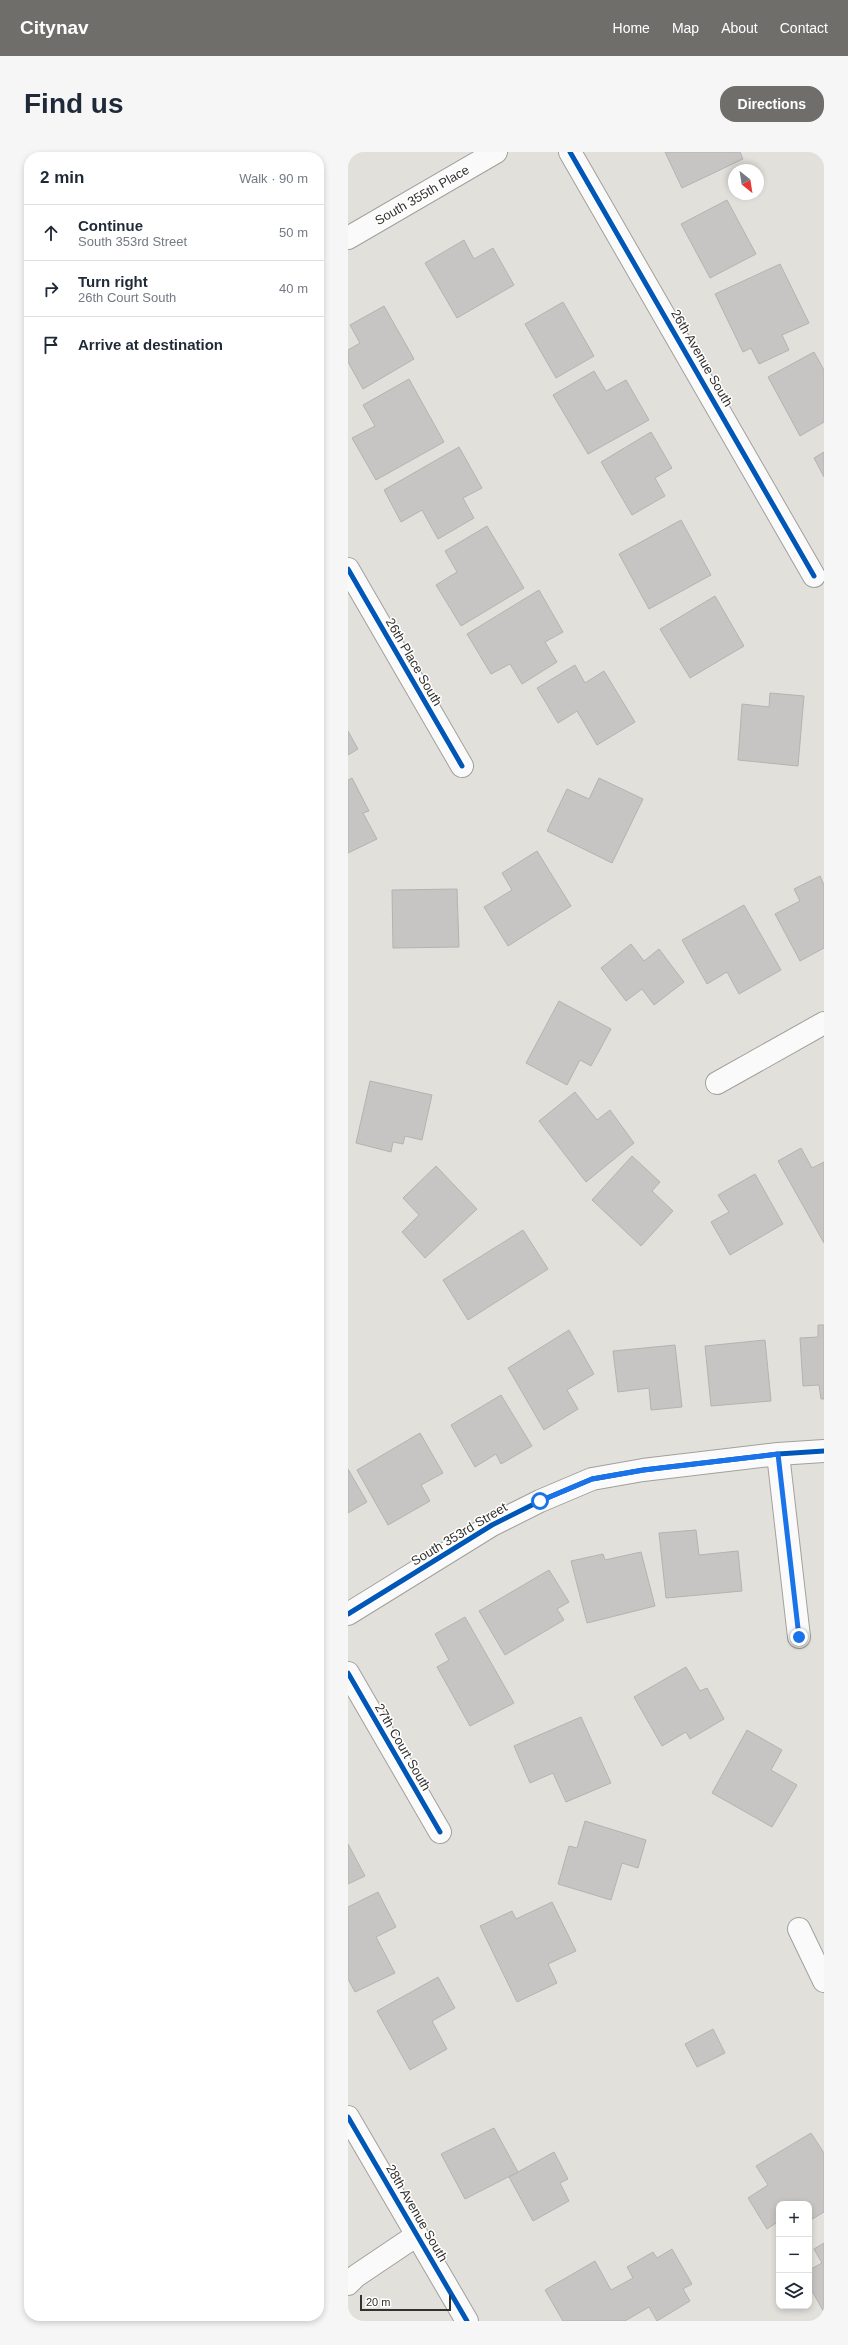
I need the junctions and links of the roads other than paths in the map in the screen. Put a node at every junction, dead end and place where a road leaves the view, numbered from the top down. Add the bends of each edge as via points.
1 (496, 152) edge
2 (570, 152) edge
3 (348, 238) edge
4 (348, 569) edge
5 (814, 576) dead end
6 (462, 766) dead end
7 (824, 1023) edge
8 (717, 1083) dead end
9 (824, 1451) edge
10 (778, 1454) junction
11 (348, 1614) edge
12 (799, 1637) dead end
13 (348, 1673) edge
14 (440, 1832) dead end
15 (799, 1929) dead end
16 (824, 1981) edge
17 (348, 2117) edge
18 (417, 2235) junction
19 (348, 2284) edge
20 (467, 2321) edge

1 - 3 street, South 355th Place
2 - 5 street, 26th Avenue South
4 - 6 street, 26th Place South
7 - 8 street
9 - 10 street, South 353rd Street
10 - 11 street, South 353rd Street via 592,1479 492,1525
10 - 12 street
13 - 14 street, 27th Court South
15 - 16 street
17 - 18 street, 28th Avenue South
18 - 19 street
18 - 20 street, 28th Avenue South

